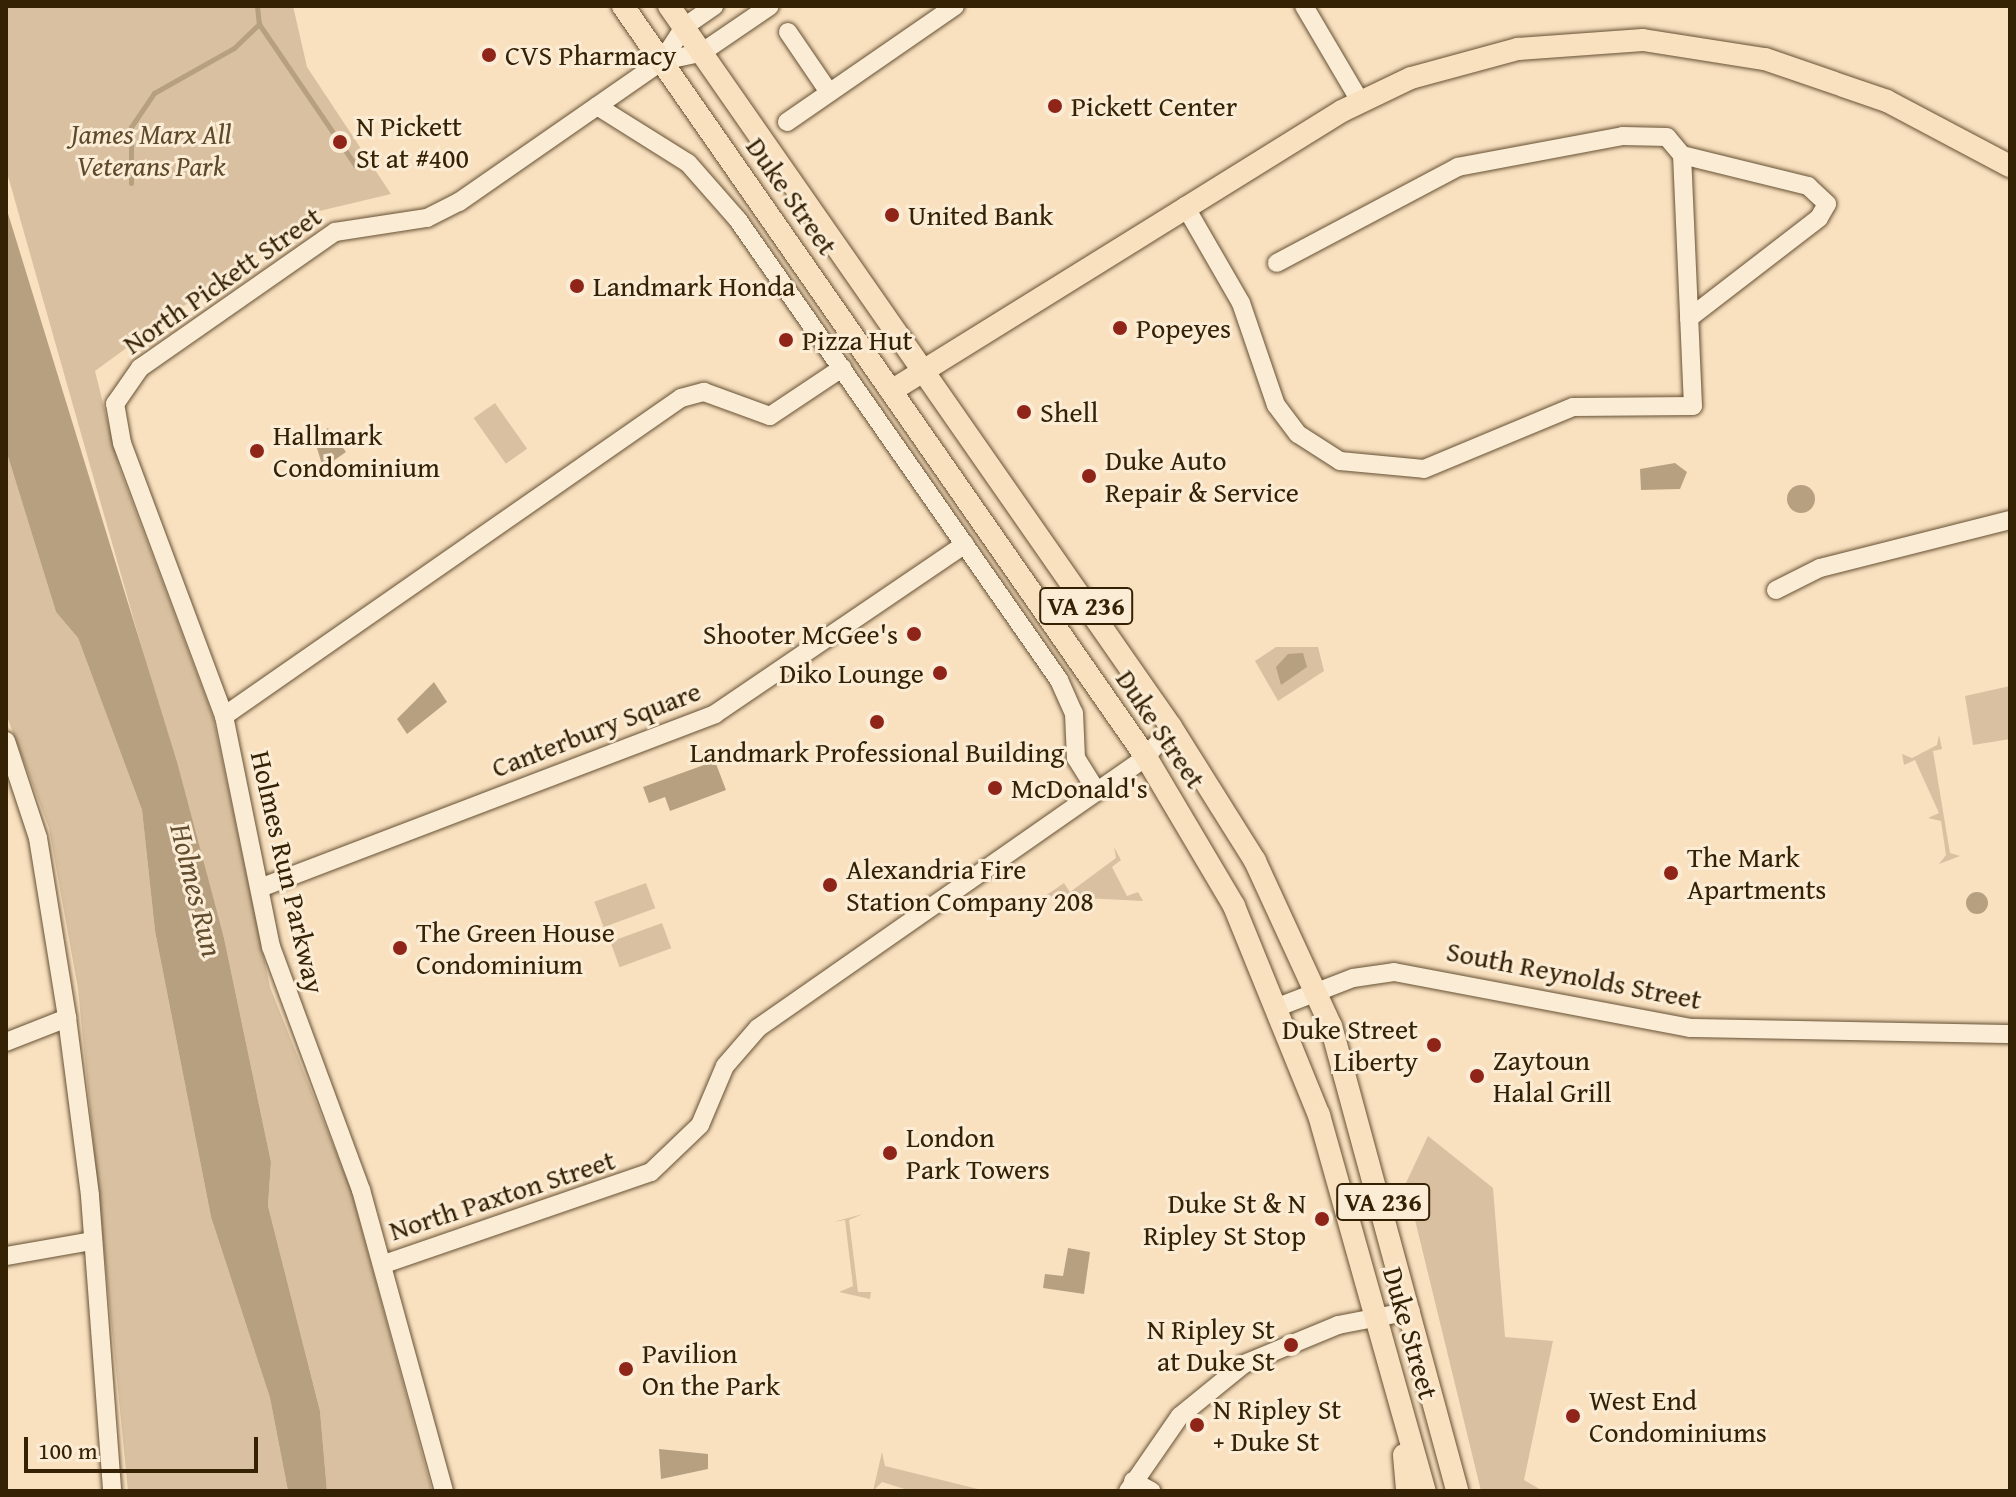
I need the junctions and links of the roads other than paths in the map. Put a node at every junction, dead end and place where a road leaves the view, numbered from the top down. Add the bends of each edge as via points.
1 (623, 6) edge
2 (669, 6) edge
3 (714, 6) edge
4 (770, 6) edge
5 (955, 6) edge
6 (1304, 6) edge
7 (684, 27) junction
8 (788, 32) dead end
9 (701, 53) junction
10 (662, 61) junction
11 (829, 92) junction
12 (1360, 101) junction
13 (597, 106) junction
14 (787, 122) dead end
15 (1682, 155) junction
16 (2010, 166) edge
17 (1185, 206) junction
18 (1277, 263) dead end
19 (1689, 318) junction
20 (842, 368) junction
21 (924, 371) junction
22 (891, 391) junction
23 (115, 404) joint
24 (2010, 520) edge
25 (965, 544) junction
26 (1776, 590) dead end
27 (224, 716) junction
28 (1171, 727) junction
29 (6, 741) edge
30 (1183, 746) junction
31 (1146, 757) junction
32 (1097, 791) junction
33 (260, 888) junction
34 (1316, 989) junction
35 (1278, 1007) junction
36 (67, 1018) junction
37 (2010, 1034) edge
38 (6, 1042) edge
39 (92, 1241) junction
40 (6, 1256) edge
41 (384, 1264) junction
42 (1411, 1311) junction
43 (1374, 1318) junction
44 (1400, 1406) junction
45 (1130, 1486) edge
46 (112, 1491) edge
47 (444, 1491) edge
48 (1151, 1491) edge
49 (1407, 1491) edge
50 (1425, 1491) edge
51 (1457, 1491) edge

1 - 10 main road, Duke Street / VA 236
2 - 7 main road, Duke Street / VA 236
3 - 7 street
4 - 9 street
5 - 11 street
6 - 12 street
7 - 9 main road, Duke Street / VA 236
7 - 10 street
8 - 11 street
9 - 10 street
9 - 21 main road, Duke Street / VA 236
10 - 13 street, North Pickett Street
10 - 22 main road, Duke Street / VA 236
11 - 14 street
12 - 16 main road via 1442,68 1545,44 1679,43 1839,83 1931,120
12 - 17 main road
13 - 20 street, Duke Street via 672,150 722,198
13 - 23 street, North Pickett Street via 443,212 335,232 140,368
15 - 18 street via 1667,137 1623,136 1458,167
15 - 19 street
15 - 19 street via 1808,186 1827,204 1819,218
17 - 19 street via 1241,303 1276,405 1298,434 1340,461 1424,469 1557,410 1613,402 1693,406
17 - 21 main road
20 - 25 street, Duke Street
20 - 27 street via 770,416 704,392 681,398
21 - 22 main road
21 - 28 main road, Duke Street / VA 236
22 - 31 main road, Duke Street / VA 236
23 - 27 street, Holmes Run Parkway via 122,443
24 - 26 street via 1820,568
25 - 32 street, Duke Street via 1065,690 1076,758
25 - 33 street, Canterbury Square via 715,714
27 - 33 street, Holmes Run Parkway
28 - 30 main road, Duke Street / VA 236
28 - 31 street, North Paxton Street
29 - 36 street via 38,838
30 - 31 street, North Paxton Street
30 - 34 main road, Duke Street / VA 236 via 1255,861
31 - 32 street, North Paxton Street
31 - 35 main road, Duke Street / VA 236 via 1234,906
32 - 41 street, North Paxton Street via 750,1035 725,1066 700,1125 651,1172
33 - 41 street, Holmes Run Parkway via 291,1013
34 - 35 street, South Reynolds Street
34 - 37 street, South Reynolds Street via 1394,972 1698,1029
34 - 42 main road, Duke Street / VA 236
35 - 43 main road, Duke Street / VA 236 via 1319,1115
36 - 38 street
36 - 39 street
39 - 40 street
39 - 46 street
41 - 47 street, Holmes Run Parkway
42 - 43 street
42 - 51 main road, Duke Street / VA 236
43 - 44 main road, Duke Street / VA 236
43 - 45 street via 1284,1343 1236,1369 1180,1416
44 - 49 main road
44 - 50 main road, Duke Street / VA 236
45 - 48 street

